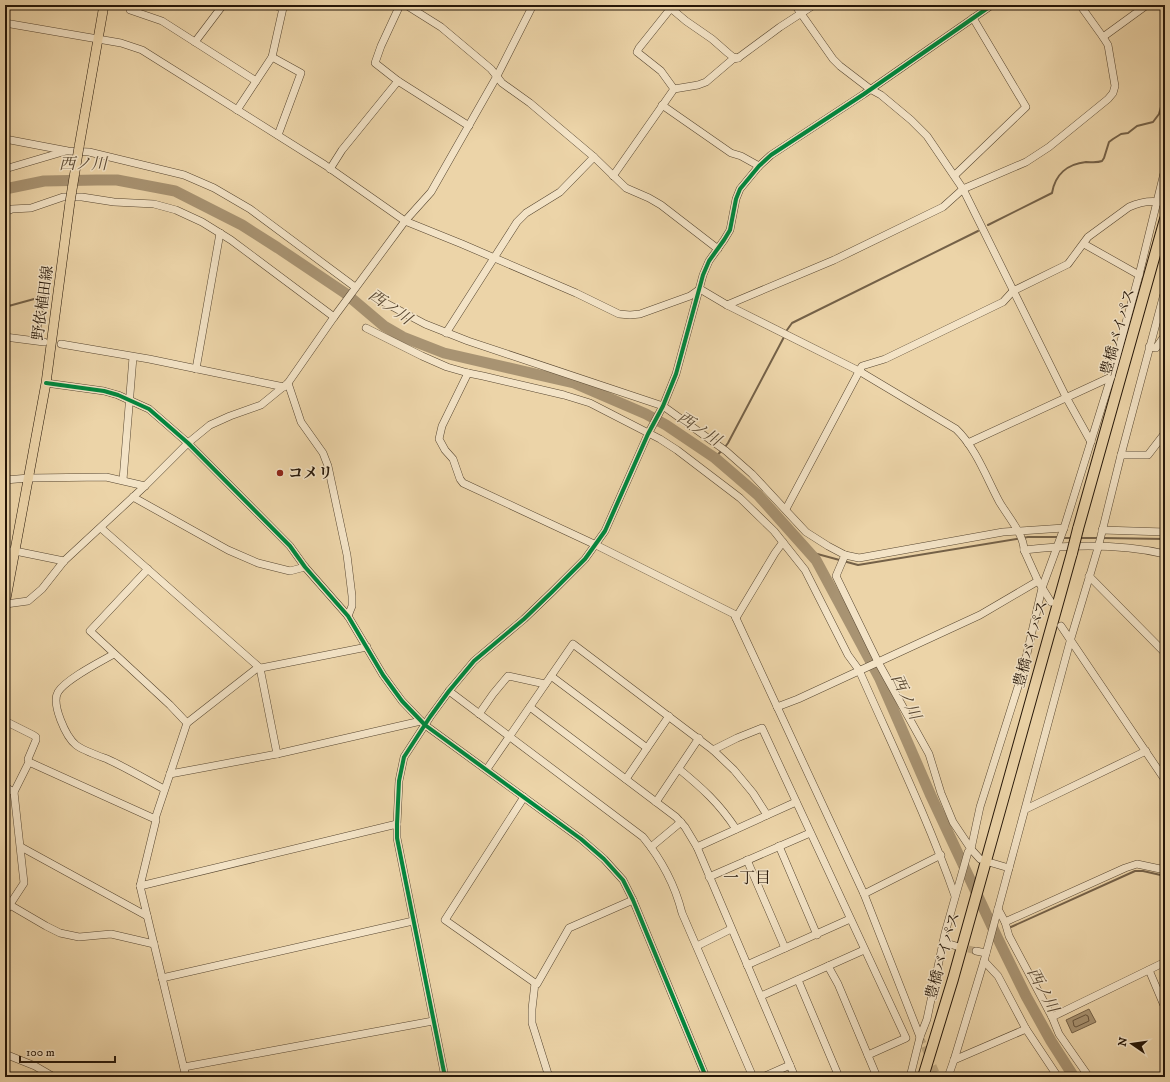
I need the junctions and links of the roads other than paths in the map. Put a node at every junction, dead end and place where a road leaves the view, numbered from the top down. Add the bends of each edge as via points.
1 (104, 5) edge
2 (129, 5) edge
3 (223, 5) edge
4 (272, 5) edge
5 (400, 5) edge
6 (406, 5) edge
7 (533, 5) edge
8 (795, 5) edge
9 (814, 5) edge
10 (992, 5) edge
11 (1080, 5) edge
12 (1147, 5) edge
13 (669, 7) edge
14 (801, 14) junction
15 (973, 18) junction
16 (5, 23) edge
17 (1103, 37) junction
18 (98, 39) junction
19 (195, 42) junction
20 (272, 57) junction
21 (738, 58) junction
22 (497, 76) junction
23 (256, 81) junction
24 (398, 81) junction
25 (870, 89) junction
26 (674, 90) junction
27 (662, 105) junction
28 (238, 110) junction
29 (469, 126) junction
30 (278, 135) junction
31 (5, 139) edge
32 (68, 151) junction
33 (594, 157) junction
34 (759, 166) junction
35 (330, 168) junction
36 (5, 169) edge
37 (1165, 169) edge
38 (955, 175) junction
39 (613, 176) junction
40 (963, 189) junction
41 (1157, 201) junction
42 (1165, 203) edge
43 (5, 212) edge
44 (405, 221) junction
45 (1165, 221) edge
46 (220, 233) junction
47 (1084, 244) junction
48 (718, 249) junction
49 (494, 258) junction
50 (1139, 275) junction
51 (356, 287) junction
52 (700, 289) junction
53 (1013, 291) junction
54 (1165, 291) edge
55 (378, 299) dead end
56 (728, 305) junction
57 (334, 317) junction
58 (366, 328) dead end
59 (446, 333) junction
60 (1165, 336) edge
61 (5, 337) edge
62 (44, 342) dead end
63 (61, 344) dead end
64 (1150, 347) junction
65 (133, 357) junction
66 (196, 369) junction
67 (859, 371) junction
68 (468, 373) junction
69 (1111, 377) junction
70 (46, 383) junction
71 (286, 385) junction
72 (1066, 398) junction
73 (129, 400) junction
74 (663, 406) junction
75 (1165, 433) edge
76 (648, 434) junction
77 (1091, 442) junction
78 (968, 443) junction
79 (188, 444) junction
80 (1121, 454) junction
81 (29, 478) junction
82 (5, 480) edge
83 (123, 480) junction
84 (145, 486) junction
85 (133, 498) junction
86 (786, 509) junction
87 (101, 528) junction
88 (1062, 530) junction
89 (1018, 532) junction
90 (1101, 532) junction
91 (1165, 532) edge
92 (783, 542) junction
93 (596, 545) junction
94 (1058, 545) junction
95 (1098, 546) junction
96 (1024, 547) junction
97 (5, 551) edge
98 (15, 551) junction
99 (1165, 554) edge
100 (845, 556) junction
101 (64, 561) junction
102 (305, 567) junction
103 (148, 569) junction
104 (1089, 576) junction
105 (1038, 581) junction
106 (1042, 588) junction
107 (1051, 602) dead end
108 (5, 606) edge
109 (348, 616) junction
110 (736, 618) junction
111 (1061, 626) dead end
112 (1071, 638) junction
113 (367, 647) junction
114 (1165, 653) edge
115 (114, 654) junction
116 (877, 662) junction
117 (260, 668) junction
118 (859, 670) junction
119 (551, 676) junction
120 (545, 684) junction
121 (449, 692) junction
122 (530, 707) junction
123 (777, 707) junction
124 (479, 714) junction
125 (668, 716) junction
126 (5, 721) edge
127 (187, 723) junction
128 (423, 723) junction
129 (509, 738) junction
130 (699, 738) junction
131 (647, 748) junction
132 (713, 750) junction
133 (1146, 751) junction
134 (277, 754) junction
135 (29, 762) junction
136 (487, 769) junction
137 (679, 769) junction
138 (170, 774) junction
139 (626, 779) junction
140 (1165, 780) edge
141 (5, 787) edge
142 (164, 789) junction
143 (14, 792) junction
144 (524, 797) junction
145 (656, 802) junction
146 (796, 802) junction
147 (1026, 809) junction
148 (768, 815) junction
149 (155, 819) junction
150 (681, 822) junction
151 (396, 824) junction
152 (736, 829) junction
153 (810, 833) junction
154 (779, 846) junction
155 (21, 847) junction
156 (651, 847) junction
157 (697, 847) junction
158 (970, 851) junction
159 (941, 855) junction
160 (980, 859) dead end
161 (747, 860) junction
162 (992, 863) dead end
163 (1009, 868) junction
164 (1165, 870) edge
165 (710, 877) junction
166 (140, 886) junction
167 (956, 893) junction
168 (864, 894) junction
169 (633, 900) junction
170 (10, 905) junction
171 (998, 909) junction
172 (5, 912) edge
173 (147, 916) junction
174 (850, 919) junction
175 (413, 921) junction
176 (1005, 922) junction
177 (731, 929) junction
178 (817, 934) junction
179 (943, 942) junction
180 (154, 944) junction
181 (697, 946) junction
182 (956, 946) tunnel mouth
183 (785, 948) junction
184 (864, 950) junction
185 (976, 951) tunnel mouth
186 (986, 953) junction
187 (984, 961) junction
188 (1165, 962) edge
189 (747, 965) junction
190 (828, 966) junction
191 (1149, 970) junction
192 (162, 978) junction
193 (798, 980) junction
194 (535, 983) junction
195 (761, 996) junction
196 (1165, 1008) edge
197 (1052, 1017) junction
198 (433, 1021) junction
199 (1026, 1029) junction
200 (920, 1037) junction
201 (5, 1054) edge
202 (868, 1055) junction
203 (954, 1060) junction
204 (790, 1065) junction
205 (184, 1067) junction
206 (54, 1077) edge
207 (186, 1077) edge
208 (445, 1077) edge
209 (549, 1077) edge
210 (706, 1077) edge
211 (753, 1077) edge
212 (763, 1077) edge
213 (795, 1077) edge
214 (839, 1077) edge
215 (877, 1077) edge
216 (910, 1077) edge
217 (923, 1077) edge
218 (948, 1077) edge
219 (1058, 1077) edge
220 (1089, 1077) edge

1 - 18 main road, 野依植田線
2 - 19 street via 130,10 162,21
3 - 19 street
4 - 20 street via 282,8
5 - 24 street via 375,63
6 - 22 street via 441,26
7 - 22 street
8 - 14 street
9 - 14 street
10 - 15 street
11 - 17 street
12 - 17 street
13 - 21 street via 733,57
13 - 26 street via 637,52 661,71
14 - 21 street
14 - 25 street via 833,59
15 - 25 street
15 - 38 street via 1026,107
16 - 18 street
17 - 40 street via 1108,45 1115,86 1108,99 1049,147 1026,162
18 - 28 street via 142,50
18 - 70 main road, 野依植田線, bridge via 70,202
19 - 23 street
20 - 23 street
20 - 30 street via 301,73
21 - 26 street via 706,82
22 - 29 street
22 - 33 street via 502,83
23 - 28 street
24 - 29 street
24 - 35 street
25 - 34 street via 771,155
25 - 38 street via 881,95 927,136
26 - 27 street
27 - 34 street via 731,153
27 - 39 street
28 - 30 street
29 - 44 street via 431,192
30 - 35 street
31 - 32 street
32 - 36 street
32 - 51 street via 89,152 184,175 214,188 250,209
33 - 39 street
33 - 49 street via 560,192 521,217
34 - 48 street via 740,189 730,230
35 - 44 street
37 - 41 street
38 - 40 street
39 - 48 street via 626,188 661,205
40 - 53 street
40 - 56 street via 943,207 923,217 834,260
41 - 42 street
41 - 47 street via 1129,207 1088,237
41 - 50 street
43 - 46 street via 31,208 63,197 154,204 176,210
44 - 49 street
44 - 51 street
45 - 217 highway, 豊橋バイパス, bridge via 981,881
46 - 57 street
46 - 66 street
47 - 50 street
47 - 53 street via 1068,264
48 - 52 street via 709,261
49 - 52 street via 619,314 640,314 690,296
49 - 59 street
50 - 69 street
51 - 57 street
52 - 56 street
52 - 74 street via 676,374
53 - 67 street via 1003,302 885,359 862,366
53 - 72 street
54 - 64 street
55 - 59 street
56 - 67 street
57 - 71 street
58 - 68 street via 432,361
59 - 74 street
60 - 64 street via 1156,348
61 - 62 street
63 - 65 street
64 - 80 street
65 - 66 street
65 - 73 street
66 - 71 street
67 - 78 street via 956,428
67 - 86 street
68 - 76 street via 590,403
68 - 93 street via 442,426 439,439 453,459 460,479 463,483
69 - 72 street
69 - 77 street
70 - 73 street via 104,391
70 - 81 main road, 野依植田線
71 - 79 street via 261,405 210,425
71 - 109 street via 301,422 323,453 328,466 347,555 352,596
72 - 77 street
72 - 78 street
73 - 79 street via 149,409
73 - 83 street
74 - 76 street
74 - 86 street via 724,449
75 - 80 street via 1148,455
76 - 92 street via 677,450 722,483
76 - 93 street via 605,531
77 - 88 street
78 - 89 street
79 - 84 street
79 - 102 street via 290,546
80 - 90 street
81 - 82 street
81 - 83 street via 106,477
81 - 98 main road, 野依植田線
83 - 84 street
84 - 85 street
85 - 87 street
85 - 102 street via 228,550 290,571
86 - 100 street via 806,532
87 - 101 street
87 - 103 street
88 - 89 street
88 - 94 street
89 - 96 street
89 - 100 street via 859,558
90 - 91 street
90 - 95 street
92 - 110 street
92 - 118 street via 805,570 848,655
93 - 110 street via 730,611
93 - 121 street via 524,619 480,654
94 - 95 street
94 - 96 street
94 - 106 street
95 - 99 street via 1141,549
95 - 104 street
96 - 105 street
97 - 98 street
98 - 101 street
98 - 108 main road, 野依植田線
100 - 116 street via 836,576
101 - 108 street via 42,589 28,601
102 - 109 street
103 - 115 street via 90,631
103 - 117 street
104 - 112 street
104 - 114 street
105 - 106 street
105 - 116 street via 980,615
106 - 107 street
106 - 158 street via 1026,657 980,807
109 - 113 street
110 - 123 street
111 - 112 street
112 - 133 street
112 - 147 street
113 - 117 street
113 - 128 street via 402,701
115 - 127 street
115 - 142 street via 70,680 59,691 56,698 58,713 76,745 133,771
116 - 118 street
116 - 158 street via 930,754 948,810
117 - 127 street
117 - 134 street
118 - 123 street
118 - 159 street
119 - 120 street
119 - 125 street via 573,644
119 - 131 street
120 - 122 street
120 - 124 street via 508,676
121 - 124 street
121 - 128 street
122 - 129 street
122 - 139 street
123 - 168 street
124 - 129 street
125 - 130 street
125 - 131 street
126 - 135 street via 36,737
127 - 138 street
128 - 134 street
128 - 136 street
128 - 151 street via 404,757 399,781
129 - 136 street
129 - 156 street via 643,837
130 - 132 street
130 - 137 street
131 - 139 street
132 - 146 street via 762,728
132 - 148 street via 734,770
133 - 140 street
133 - 147 street
134 - 138 street
135 - 143 street
135 - 149 street
136 - 144 street
137 - 145 street
137 - 152 street via 706,791
138 - 142 street
139 - 145 street
141 - 143 street
142 - 149 street
143 - 155 street
144 - 169 street via 604,859 623,880
144 - 194 street via 445,920
145 - 150 street
146 - 148 street
146 - 153 street
147 - 163 street
148 - 152 street
149 - 166 street
150 - 156 street
150 - 157 street
151 - 166 street
151 - 175 street
152 - 157 street
153 - 154 street
153 - 174 street
154 - 161 street
154 - 178 street
155 - 170 street via 24,883
155 - 173 street
156 - 181 street via 661,862
157 - 165 street
158 - 160 street
158 - 167 street
159 - 167 street
159 - 168 street
161 - 165 street
161 - 183 street
162 - 163 street
163 - 171 street
164 - 176 street via 1137,864
165 - 177 street
166 - 173 street
167 - 179 street
168 - 200 street
169 - 194 street via 569,928 537,984
169 - 210 street
170 - 172 street
170 - 180 street via 60,933 79,937 111,934
171 - 176 street
171 - 186 street
173 - 180 street
174 - 178 street
174 - 184 street
175 - 192 street
175 - 198 street
176 - 197 street via 1009,936
177 - 181 street
177 - 189 street
178 - 183 street
179 - 182 street
179 - 200 street via 927,1019
180 - 192 street
181 - 211 street
183 - 189 street
184 - 190 street
184 - 202 street via 906,1038
185 - 186 street
186 - 187 street
187 - 199 street via 998,976
187 - 203 street
188 - 191 street
189 - 195 street
190 - 193 street
190 - 202 street
191 - 196 street
191 - 197 street
192 - 205 street
193 - 195 street
193 - 214 street
194 - 209 street via 532,1023
195 - 204 street
197 - 220 street via 1059,1034
198 - 205 street
198 - 208 street
199 - 203 street
199 - 219 street
200 - 216 street
201 - 206 street
202 - 215 street
203 - 218 street
204 - 212 street
204 - 213 street
205 - 207 street

